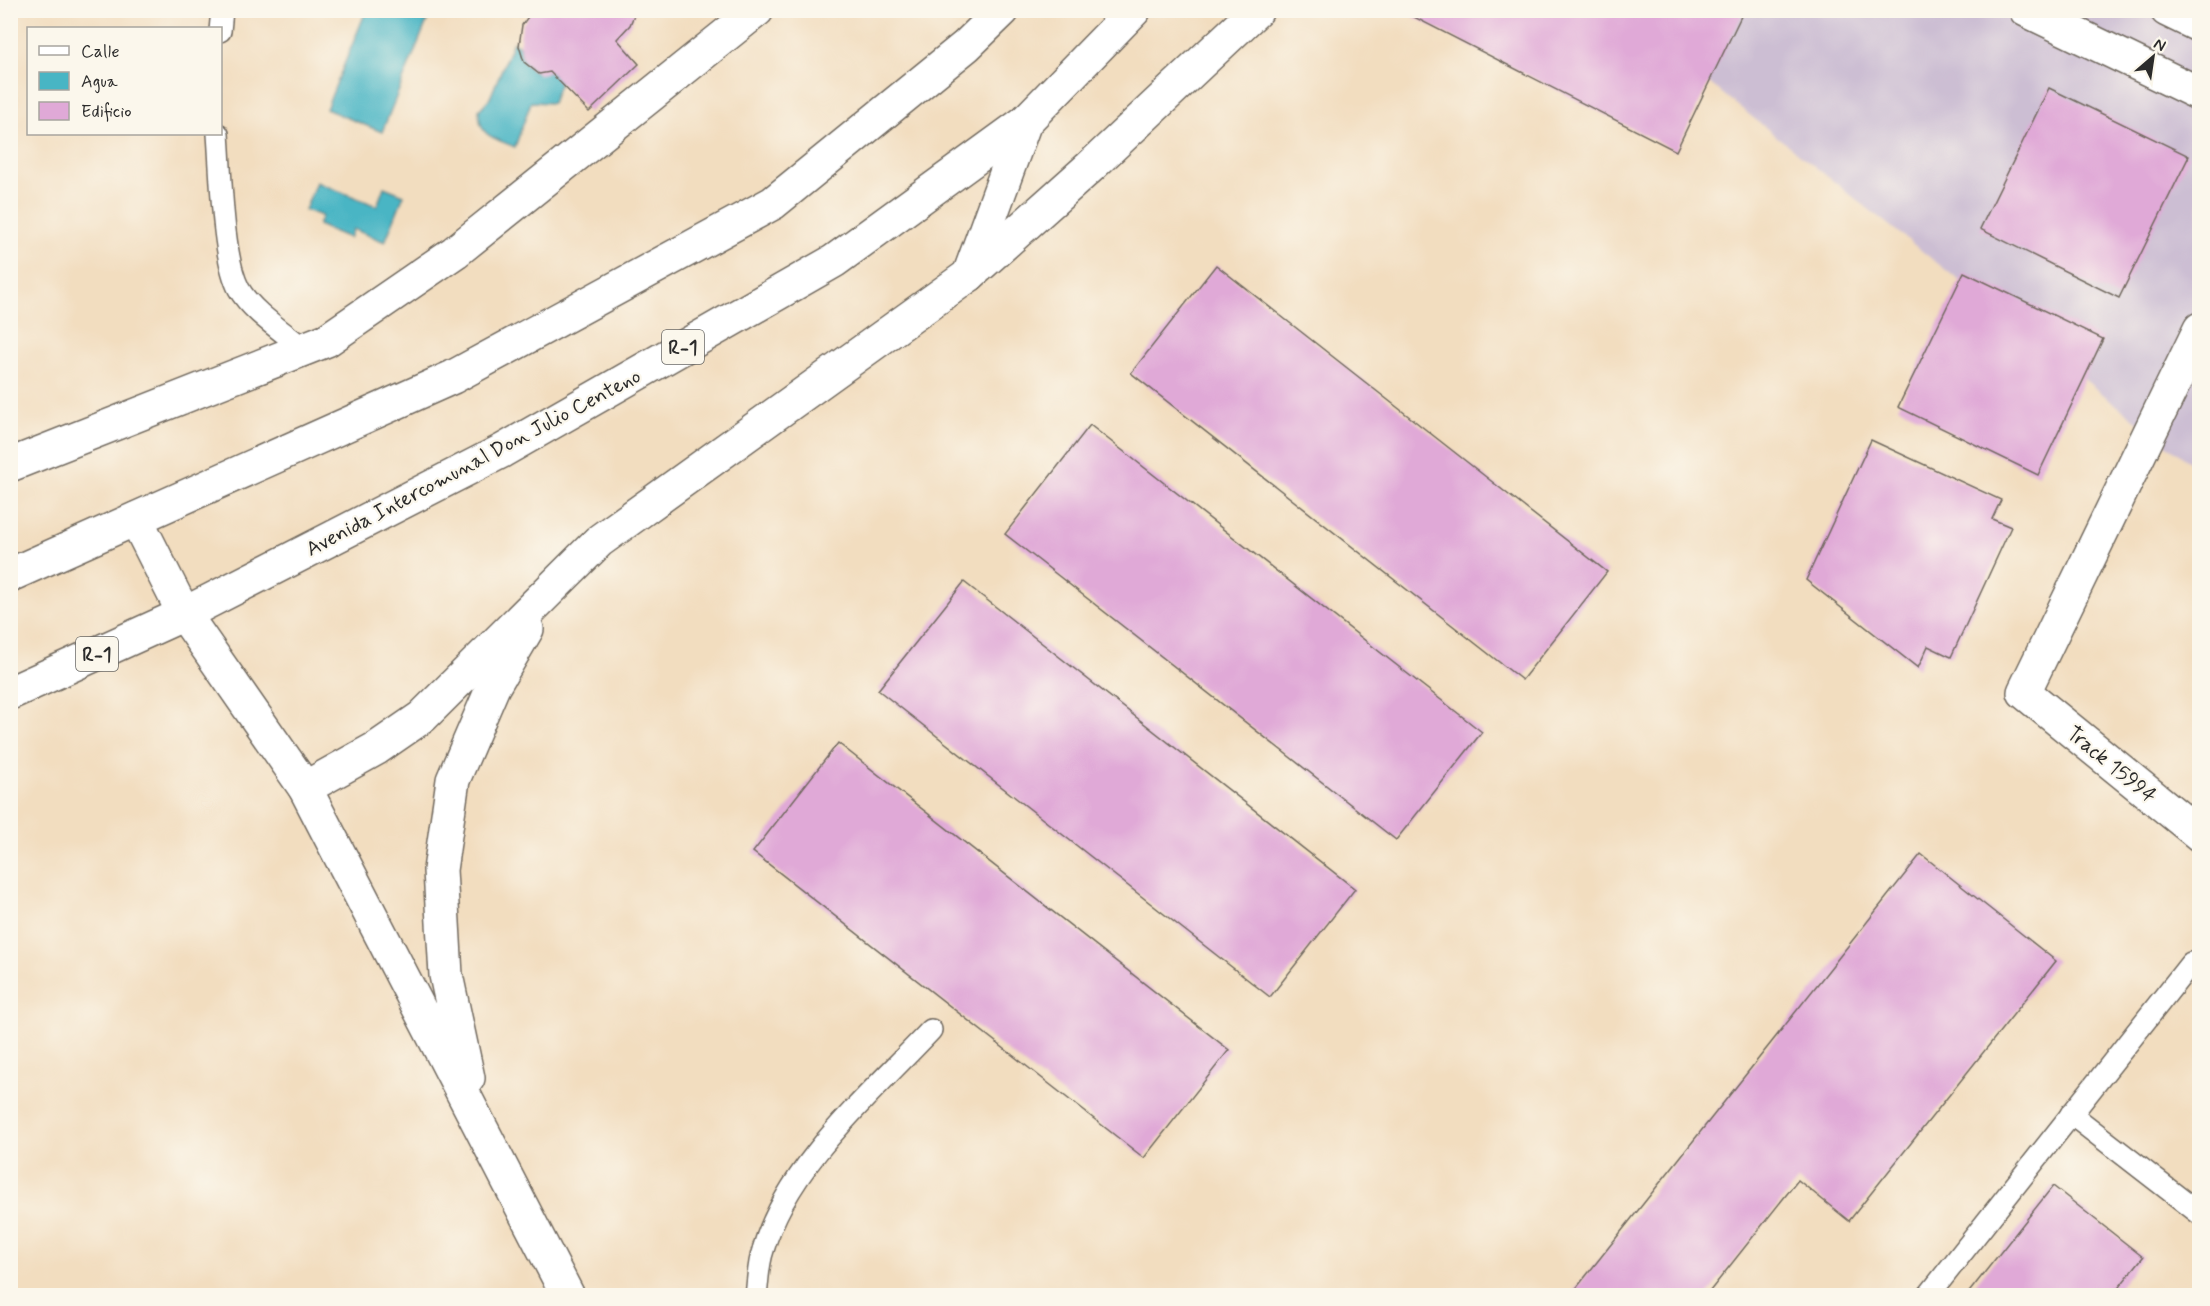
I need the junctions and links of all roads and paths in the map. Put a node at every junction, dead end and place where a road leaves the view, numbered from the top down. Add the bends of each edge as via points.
1 (222, 10) edge
2 (757, 10) edge
3 (1003, 10) edge
4 (1134, 10) edge
5 (1257, 10) edge
6 (2026, 10) edge
7 (2167, 10) edge
8 (2199, 26) edge
9 (220, 27) edge
10 (2199, 94) edge
11 (1025, 122) junction
12 (218, 135) edge
13 (969, 275) junction
14 (2199, 329) edge
15 (304, 349) junction
16 (10, 465) edge
17 (136, 519) junction
18 (10, 576) edge
19 (549, 591) junction
20 (184, 614) junction
21 (10, 693) edge
22 (304, 788) junction
23 (2199, 835) edge
24 (2199, 970) edge
25 (931, 1030) dead end
26 (2071, 1114) junction
27 (477, 1122) junction
28 (2199, 1214) edge
29 (568, 1296) edge
30 (756, 1296) edge
31 (1928, 1296) edge

1 - 9 lane
2 - 15 street via 455,252 327,340
3 - 17 street via 966,46 773,203 453,377
4 - 11 street, Avenida Intercomunal Don Julio Centeno / R-1
5 - 13 street
6 - 10 street
7 - 8 street
11 - 13 street
11 - 20 street, Avenida Intercomunal Don Julio Centeno / R-1 via 834,261 502,451
12 - 15 lane via 231,264 240,290
13 - 19 street via 599,541
14 - 23 street, Track 15994 via 2024,692
15 - 16 street
17 - 18 street
17 - 20 street
19 - 22 street via 422,717 377,748
19 - 27 street via 493,687 453,780 442,858 446,975
20 - 21 street, Avenida Intercomunal Don Julio Centeno / R-1
20 - 22 street
22 - 27 street
24 - 26 lane via 2191,963
25 - 30 lane via 809,1160 786,1197 762,1250
26 - 28 lane
26 - 31 lane
27 - 29 street

